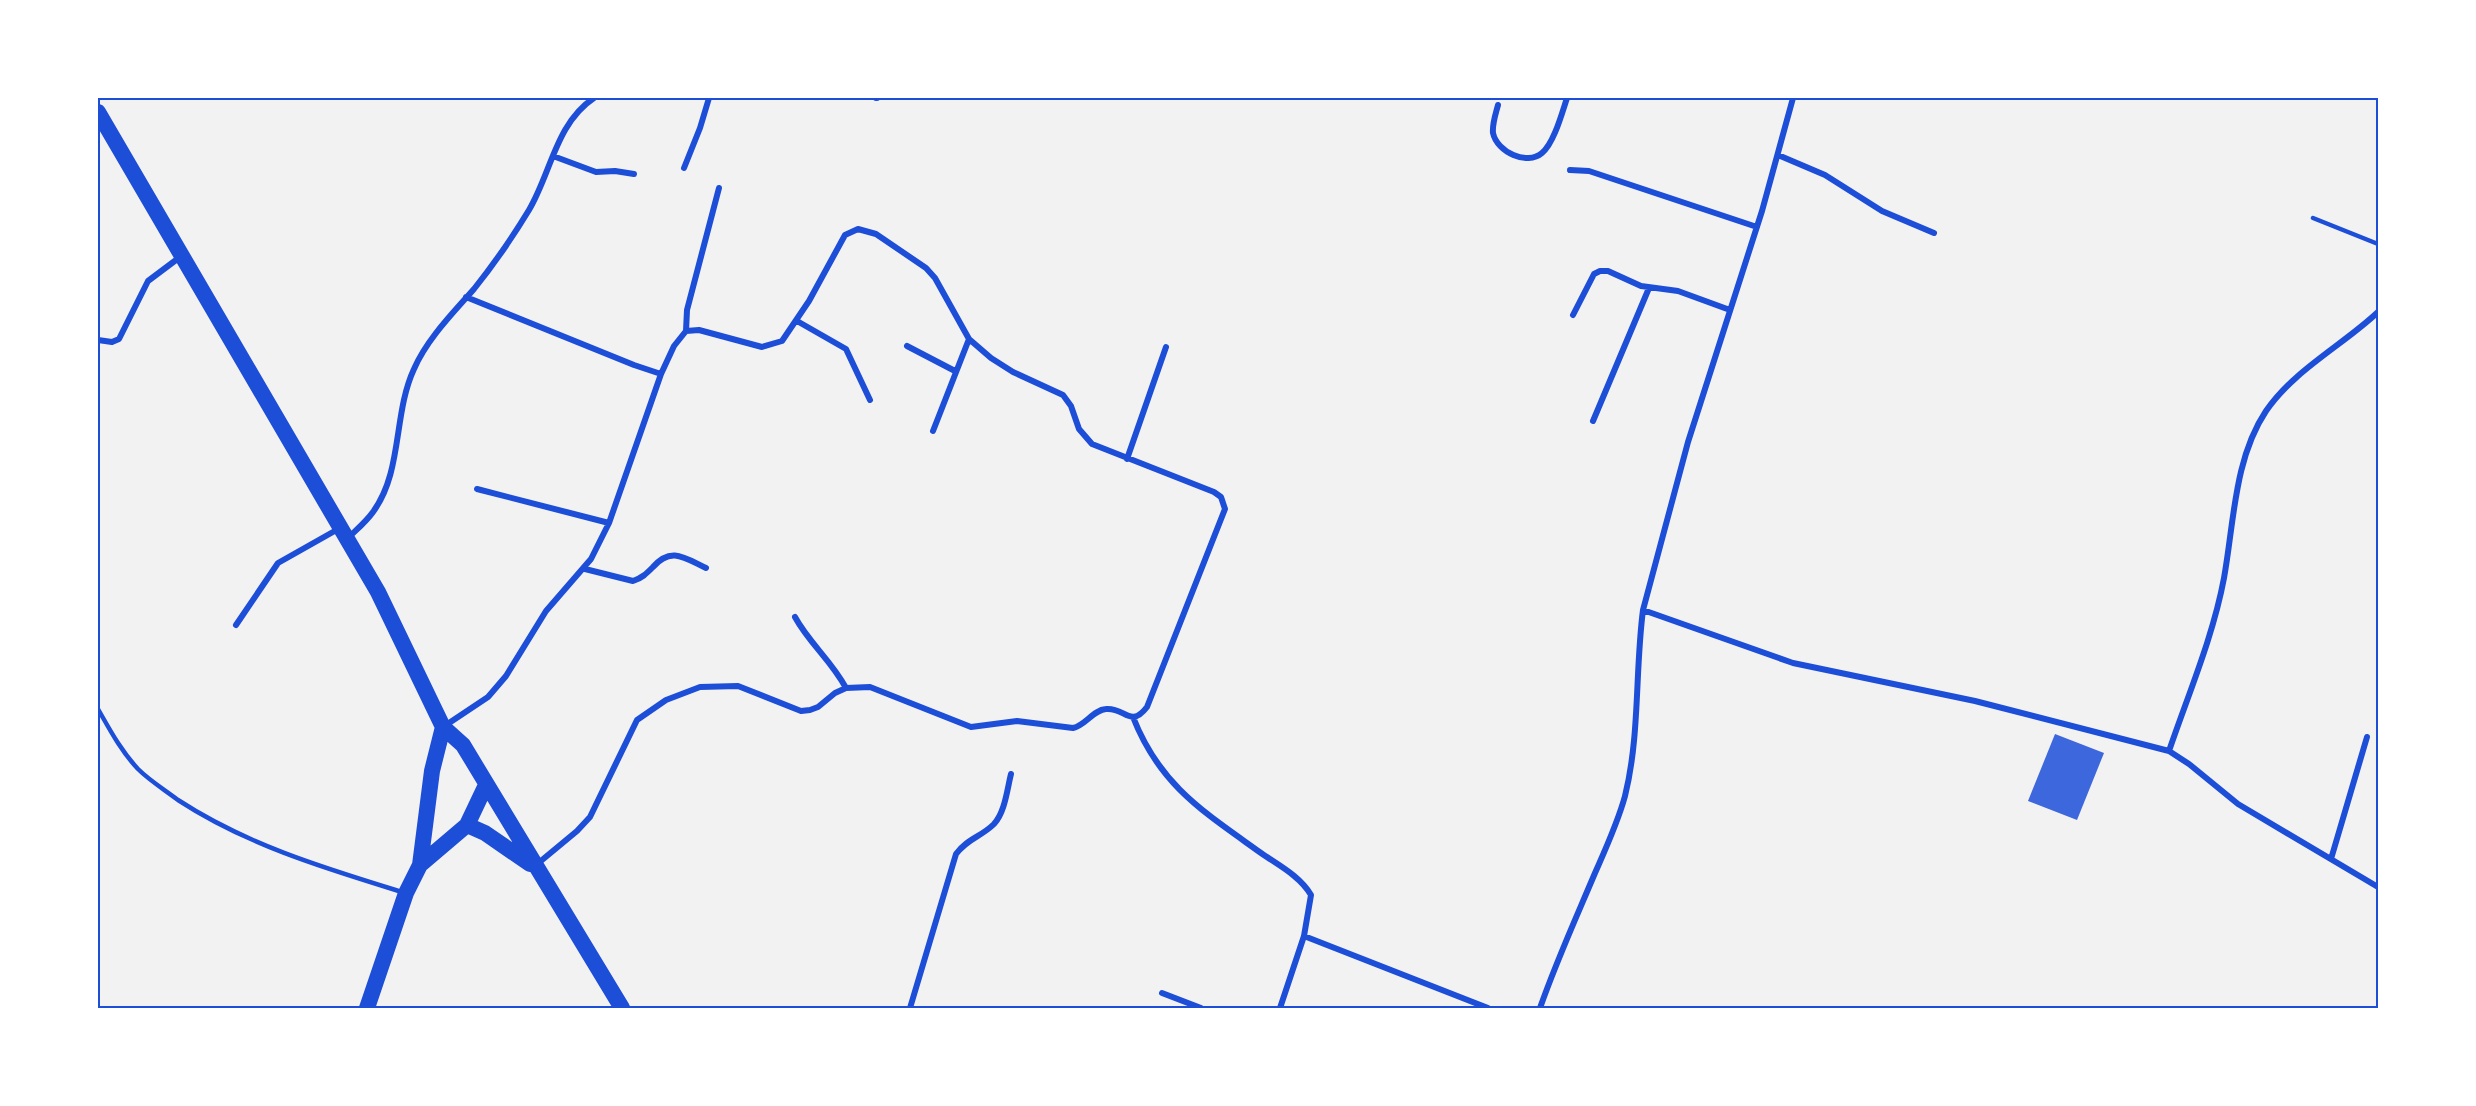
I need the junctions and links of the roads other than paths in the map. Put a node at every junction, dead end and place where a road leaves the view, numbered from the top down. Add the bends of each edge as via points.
1 (594, 98) edge
2 (709, 98) edge
3 (1568, 98) edge
4 (1793, 98) edge
5 (1498, 105) dead end
6 (98, 112) edge
7 (1778, 155) junction
8 (553, 156) junction
9 (684, 168) dead end
10 (1570, 170) dead end
11 (634, 174) dead end
12 (719, 188) dead end
13 (2313, 219) dead end
14 (1757, 227) junction
15 (1934, 233) dead end
16 (2379, 244) edge
17 (182, 256) junction
18 (1648, 288) junction
19 (466, 297) junction
20 (1730, 310) junction
21 (2379, 312) edge
22 (1572, 315) dead end
23 (797, 321) junction
24 (686, 332) junction
25 (969, 339) junction
26 (98, 340) edge
27 (908, 346) dead end
28 (1166, 347) dead end
29 (955, 371) junction
30 (661, 374) junction
31 (870, 400) dead end
32 (1593, 421) dead end
33 (933, 431) dead end
34 (1127, 459) junction
35 (477, 489) dead end
36 (609, 524) junction
37 (344, 534) junction
38 (706, 568) dead end
39 (585, 569) junction
40 (1643, 610) junction
41 (795, 617) dead end
42 (236, 625) dead end
43 (846, 688) junction
44 (98, 709) edge
45 (1132, 717) junction
46 (443, 727) junction
47 (2367, 737) dead end
48 (2169, 751) junction
49 (1011, 774) dead end
50 (486, 785) junction
51 (467, 825) junction
52 (2331, 860) junction
53 (420, 865) junction
54 (534, 866) junction
55 (2379, 887) edge
56 (406, 893) junction
57 (1304, 936) junction
58 (1162, 993) dead end
59 (1469, 1000) junction
60 (367, 1008) edge
61 (621, 1008) edge
62 (910, 1008) edge
63 (1201, 1008) edge
64 (1280, 1008) edge
65 (1466, 1008) edge
66 (1488, 1008) edge
67 (1540, 1008) edge

1 - 8 street via 576,113
2 - 9 street
3 - 5 street via 1548,147 1529,160 1496,141 1493,125
4 - 7 street
6 - 17 highway
7 - 14 street
7 - 15 street via 1825,176 1882,211
8 - 11 street via 596,172
8 - 19 street via 530,208
10 - 14 street via 1589,171
12 - 24 street via 691,291
13 - 16 lane
14 - 20 street
17 - 26 street via 148,281 119,339
17 - 37 highway
18 - 20 street via 1678,291
18 - 22 street via 1600,271 1594,274
18 - 32 street
19 - 30 street
19 - 37 street via 442,326 406,388 385,489 372,513
20 - 40 street via 1688,442
21 - 48 street via 2283,391 2254,436 2240,480 2214,618
23 - 24 street via 782,341 762,347 699,330
23 - 25 street via 845,235 858,229 876,234 926,268
23 - 31 street via 846,349
24 - 30 street via 674,346
25 - 29 street
25 - 34 street via 1005,367 1063,395 1083,435 1092,444
27 - 29 street
28 - 34 street
29 - 33 street
30 - 36 street
34 - 45 street via 1214,492 1225,508 1148,707 1141,715
35 - 36 street
36 - 39 street
37 - 42 street via 278,563
37 - 46 highway via 378,592
38 - 39 street via 669,555 633,581
39 - 46 street via 546,610 506,676 488,697
40 - 48 street via 1793,663 1975,702
40 - 67 street via 1635,731 1624,797
41 - 43 street
43 - 45 street via 870,687 971,727 1017,721 1073,728 1104,709
43 - 54 street via 810,710 794,709 738,686 700,687 666,700 637,720 590,817
44 - 56 lane via 118,745 139,770 206,818 317,866
45 - 57 street via 1146,747 1176,788 1306,888 1311,903
46 - 50 highway via 463,745
46 - 53 highway via 432,771
47 - 52 street
48 - 52 street via 2238,804
49 - 62 street via 995,823 956,854
50 - 51 highway
50 - 54 highway
51 - 53 highway
51 - 54 highway
52 - 55 street
53 - 56 highway
54 - 61 highway
56 - 60 highway
57 - 59 street
57 - 64 street
58 - 63 street
59 - 65 street
59 - 66 street

